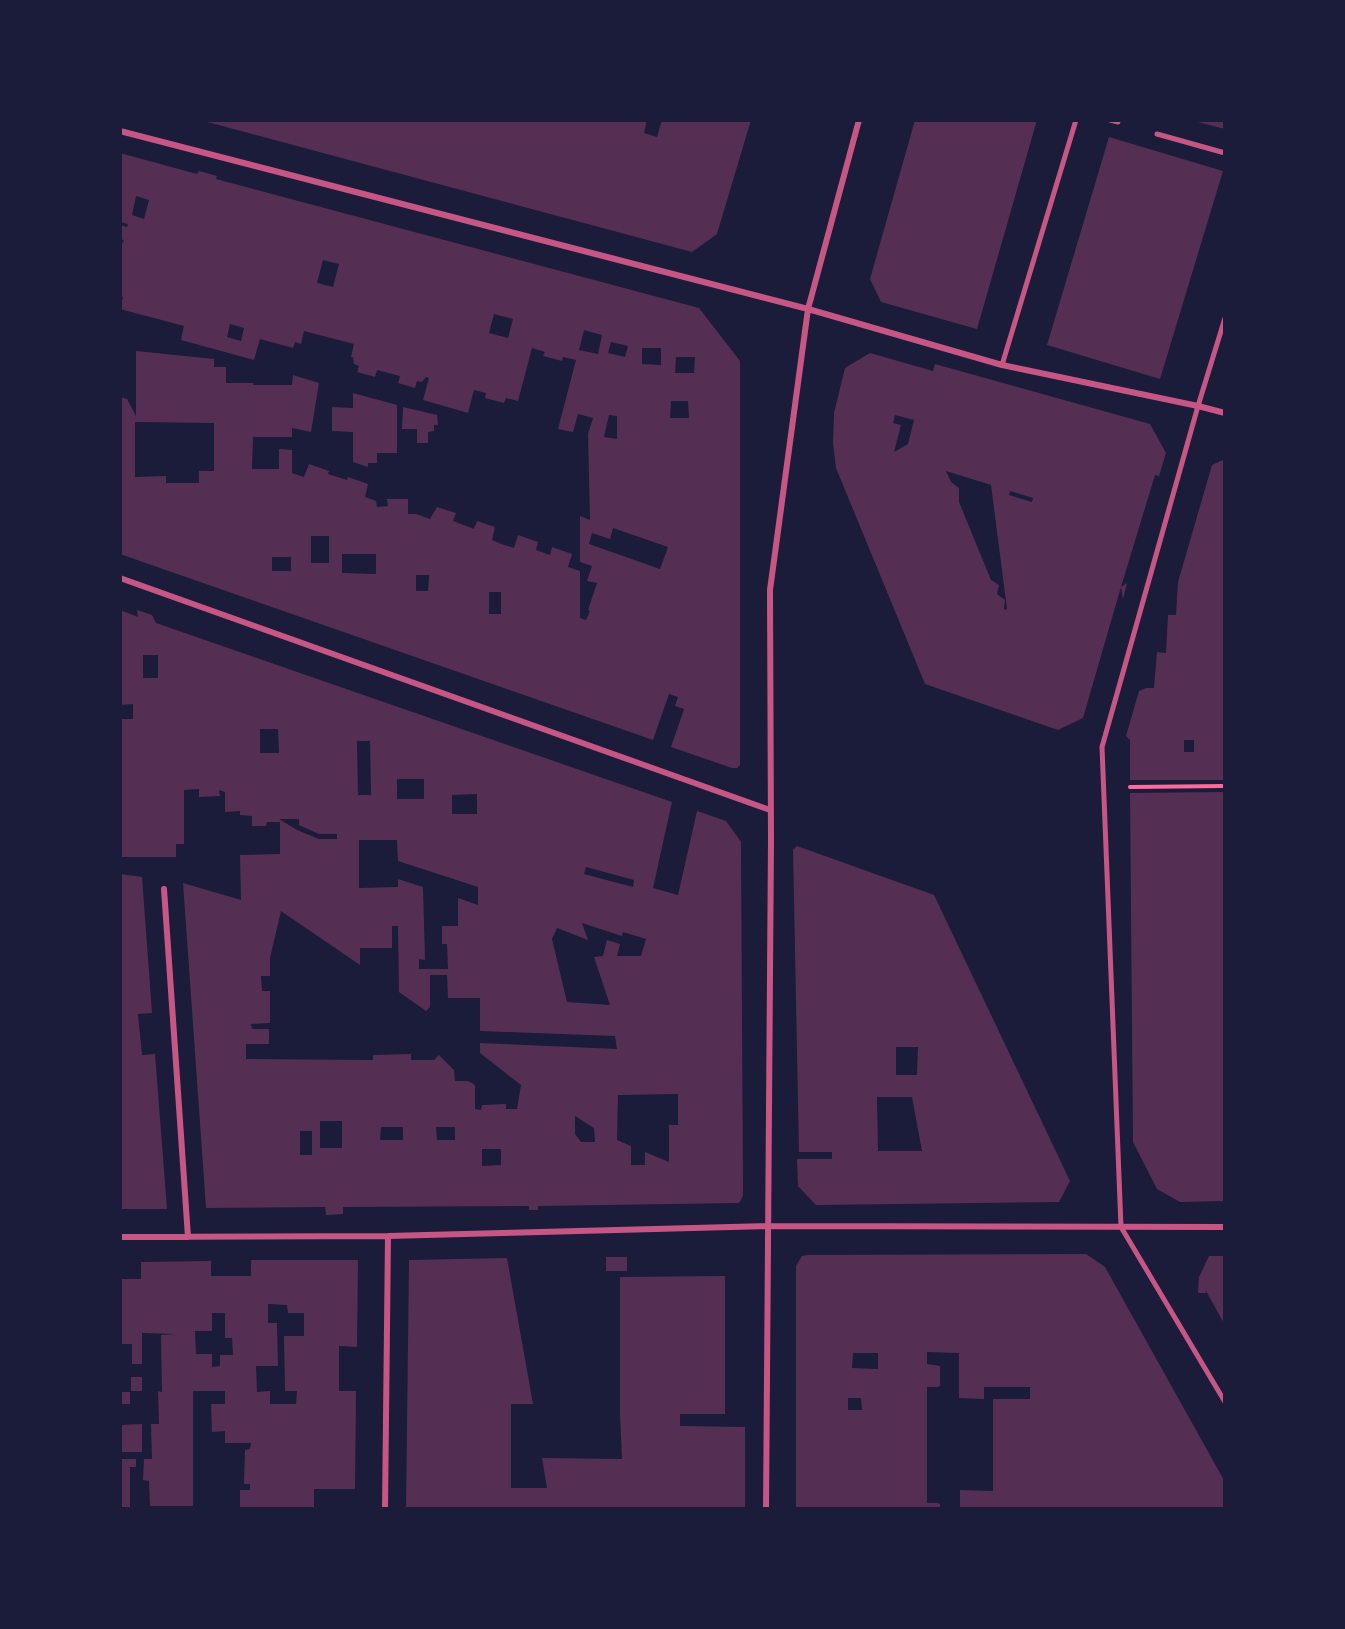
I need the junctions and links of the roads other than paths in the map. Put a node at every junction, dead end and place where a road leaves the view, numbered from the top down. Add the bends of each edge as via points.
1 (859, 120) edge
2 (1076, 120) edge
3 (1110, 120) edge
4 (1118, 122) dead end
5 (120, 131) edge
6 (1157, 134) dead end
7 (1225, 153) edge
8 (808, 309) junction
9 (1225, 318) edge
10 (1002, 365) junction
11 (1198, 406) junction
12 (1225, 413) edge
13 (120, 578) edge
14 (770, 810) junction
15 (164, 889) dead end
16 (769, 1226) junction
17 (1121, 1227) junction
18 (1225, 1227) edge
19 (388, 1236) junction
20 (120, 1237) edge
21 (188, 1237) junction
22 (1225, 1402) edge
23 (385, 1509) edge
24 (766, 1509) edge

1 - 8 street
2 - 10 street
3 - 4 street
5 - 8 street
6 - 7 street
8 - 10 street
8 - 14 street via 770,590
9 - 11 street
10 - 11 street
11 - 12 street
11 - 17 street via 1102,747
13 - 14 street
14 - 16 street
15 - 21 street
16 - 17 street
16 - 19 street
16 - 24 street
17 - 18 street
17 - 22 street
19 - 21 street
19 - 23 street
20 - 21 street

